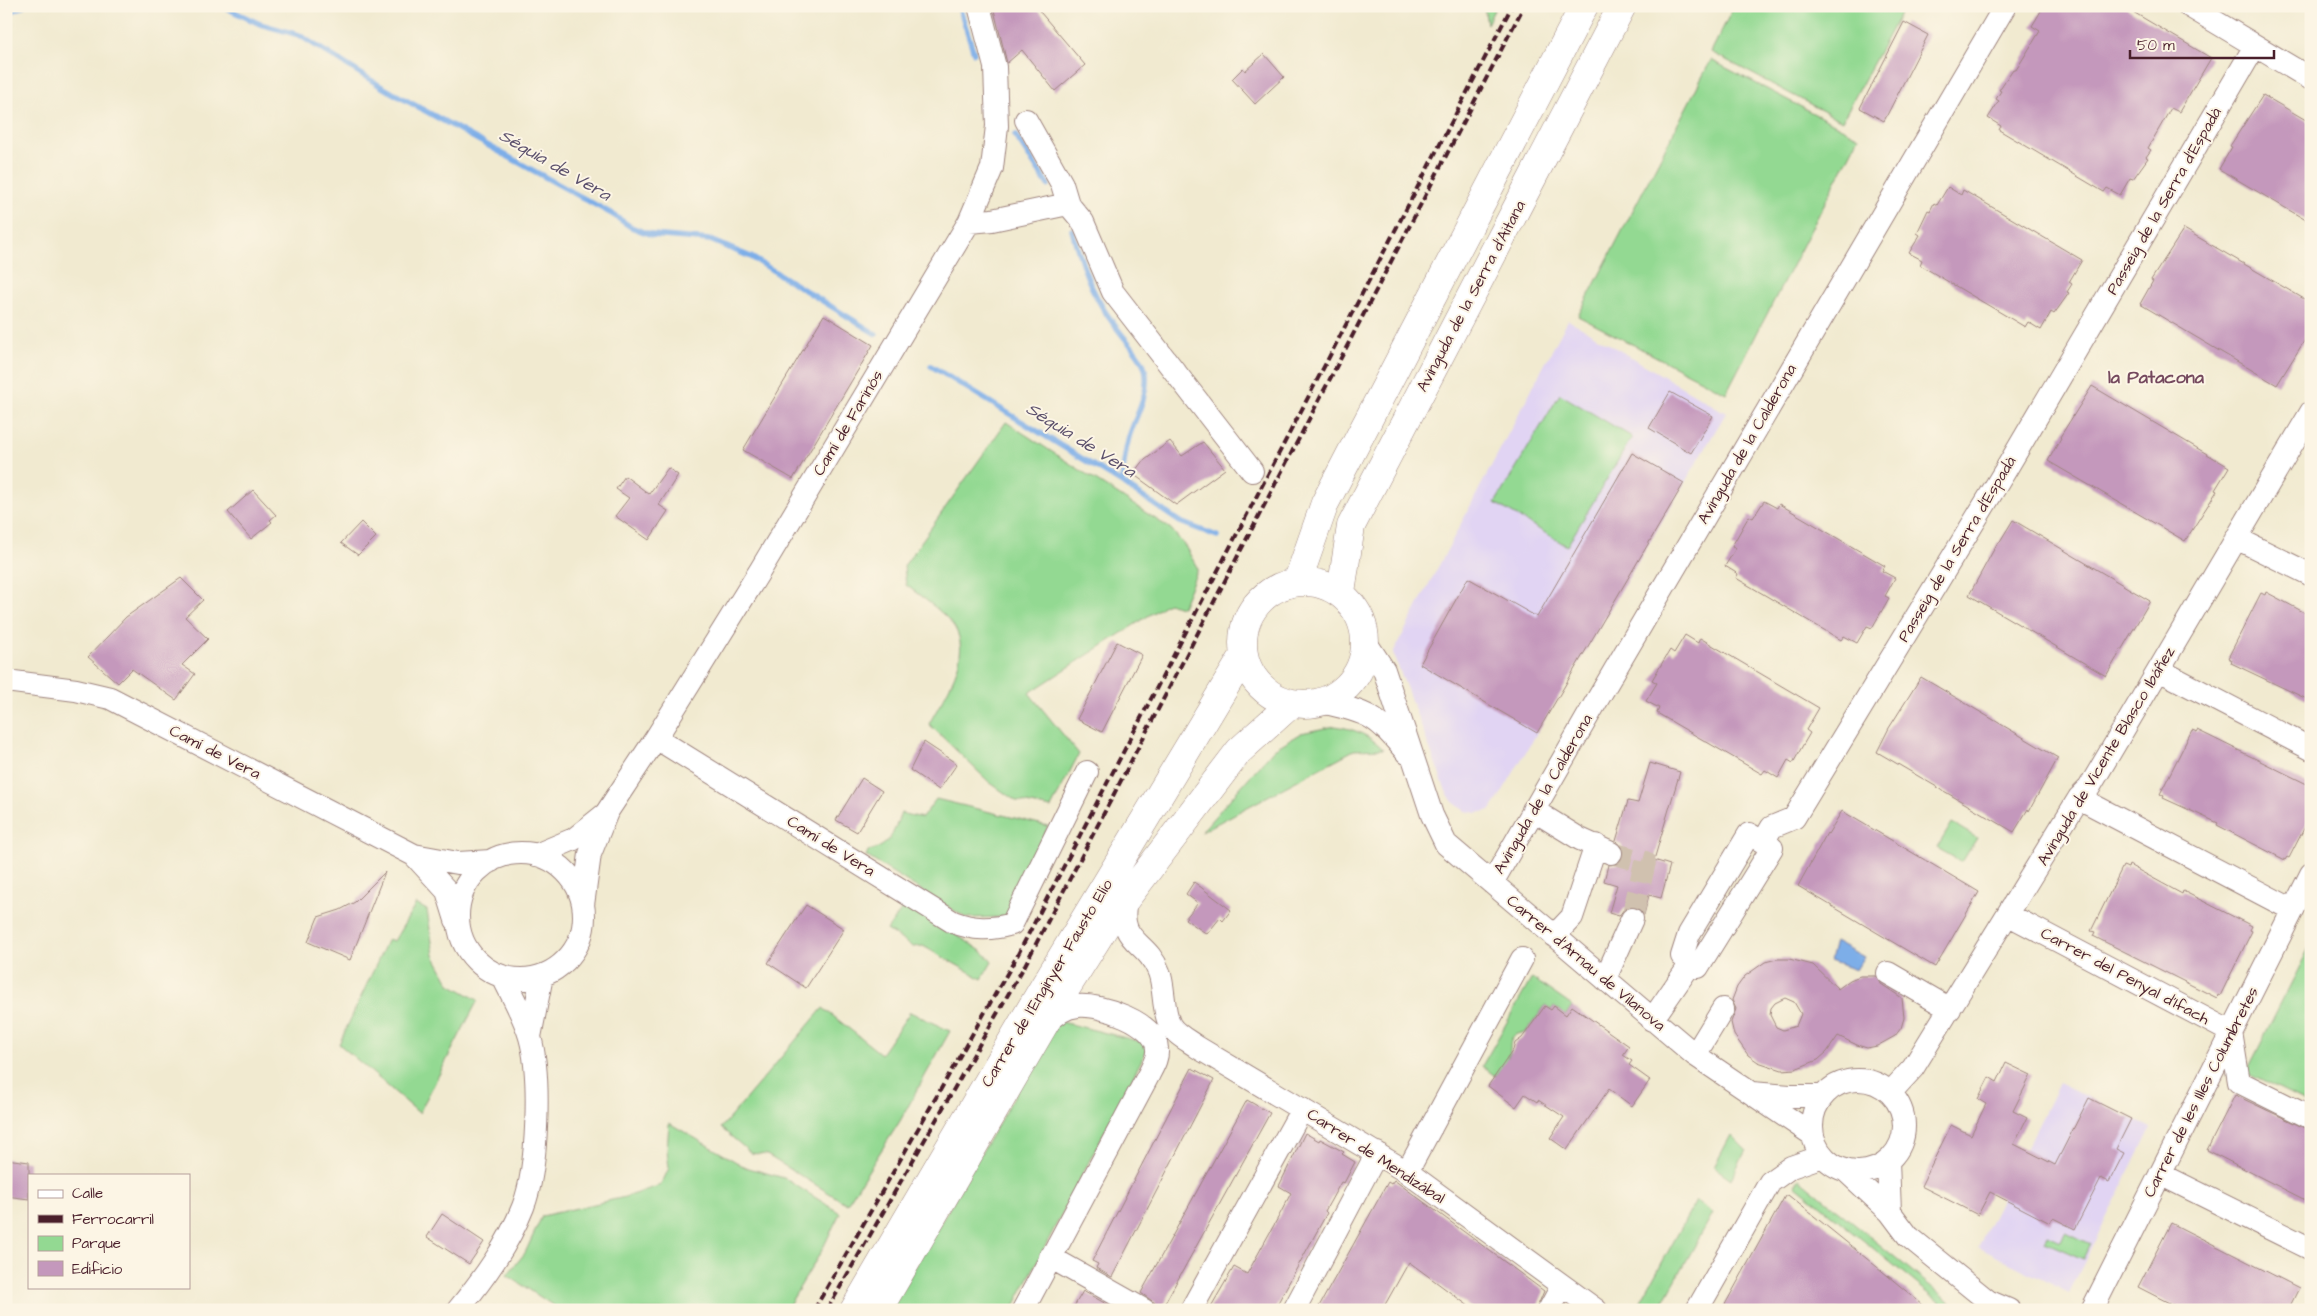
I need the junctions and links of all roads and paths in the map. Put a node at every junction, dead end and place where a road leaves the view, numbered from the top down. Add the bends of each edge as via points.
1 (979, 6) edge
2 (1584, 6) edge
3 (1622, 6) edge
4 (2005, 6) edge
5 (2189, 6) edge
6 (2255, 46) junction
7 (2311, 79) edge
8 (1026, 120) dead end
9 (1068, 204) junction
10 (969, 222) junction
11 (2311, 412) edge
12 (1252, 471) dead end
13 (2236, 538) junction
14 (2311, 575) edge
15 (1298, 580) junction
16 (1341, 592) junction
17 (1365, 641) junction
18 (1243, 657) junction
19 (2159, 670) junction
20 (6, 681) edge
21 (1324, 703) junction
22 (1291, 704) junction
23 (656, 738) junction
24 (2311, 749) edge
25 (1417, 764) junction
26 (1087, 772) dead end
27 (2079, 798) junction
28 (1533, 810) junction
29 (607, 812) junction
30 (414, 855) junction
31 (536, 855) junction
32 (491, 861) junction
33 (2311, 874) edge
34 (1492, 883) junction
35 (1126, 899) junction
36 (583, 905) junction
37 (2293, 910) junction
38 (2009, 916) junction
39 (1632, 919) tunnel mouth
40 (459, 928) junction
41 (1554, 936) junction
42 (1522, 959) dead end
43 (1888, 973) dead end
44 (542, 976) junction
45 (504, 977) junction
46 (1605, 979) junction
47 (1723, 1009) dead end
48 (1950, 1009) junction
49 (1652, 1020) junction
50 (1040, 1031) junction
51 (2231, 1032) junction
52 (530, 1037) junction
53 (1197, 1047) junction
54 (1695, 1055) junction
55 (1156, 1059) junction
56 (1749, 1093) junction
57 (1890, 1093) junction
58 (1823, 1096) junction
59 (1302, 1109) junction
60 (2311, 1118) edge
61 (1813, 1135) junction
62 (1377, 1153) junction
63 (1823, 1156) junction
64 (1888, 1161) junction
65 (1845, 1170) junction
66 (1407, 1172) junction
67 (2160, 1174) junction
68 (1890, 1212) junction
69 (2311, 1249) edge
70 (1050, 1257) junction
71 (1562, 1286) junction
72 (1986, 1305) edge
73 (458, 1310) edge
74 (854, 1310) edge
75 (878, 1310) edge
76 (1023, 1310) edge
77 (1144, 1310) edge
78 (1190, 1310) edge
79 (1294, 1310) edge
80 (1549, 1310) edge
81 (1596, 1310) edge
82 (1697, 1310) edge
83 (2009, 1310) edge
84 (2092, 1310) edge

1 - 10 street, Camí de Farinós via 996,67 997,126 992,168
2 - 15 main road, Avinguda de la Serra d'Aitana via 1325,503
3 - 16 main road, Avinguda de la Serra d'Aitana via 1351,526
4 - 28 street, Avinguda de la Calderona
5 - 6 street
6 - 7 street
6 - 49 street, Passeig de la Serra d'Espadà via 2005,471 1794,818 1772,827 1763,842 1749,834 1744,841 1689,934 1682,956 1692,962
8 - 9 street via 1062,184
9 - 10 street
9 - 12 street via 1083,222 1113,292
10 - 23 street, Camí de Farinós
11 - 13 street, Avinguda de Vicente Blasco Ibáñez
13 - 14 street
13 - 19 street, Avinguda de Vicente Blasco Ibáñez
15 - 16 main road via 1328,584
15 - 18 main road via 1279,588 1251,616 1244,637
16 - 17 main road via 1358,611
17 - 21 main road via 1355,675
17 - 25 street, Carrer d'Arnau de Vilanova via 1384,670
18 - 22 main road via 1249,673 1260,687 1274,698
18 - 74 main road, Carrer de l'Enginyer Fausto Elío
19 - 24 street
19 - 27 street, Avinguda de Vicente Blasco Ibáñez via 2089,788
20 - 30 street, Camí de Vera via 110,698
21 - 22 main road
21 - 25 street, Carrer d'Arnau de Vilanova via 1359,710 1384,725
22 - 35 main road, Carrer de l'Enginyer Fausto Elío via 1239,751
23 - 26 street, Camí de Vera via 954,922 971,929 1012,924
23 - 29 street, Camí de Farinós
25 - 34 street, Carrer d'Arnau de Vilanova via 1432,815 1446,844
27 - 37 street
27 - 38 street, Avinguda de Vicente Blasco Ibáñez
28 - 34 street, Avinguda de la Calderona
28 - 41 street via 1580,839 1604,849 1572,917
29 - 31 street, Camí de Farinós via 574,839
29 - 36 street, Camí de Farinós via 590,854
30 - 32 street, Camí de Vera via 458,863
30 - 40 street, Camí de Vera via 447,891
31 - 32 street via 521,853
31 - 36 street via 567,873 578,888
32 - 40 street via 475,873 464,889 458,909
33 - 37 street, Carrer de les Illes Columbretes
34 - 41 street, Carrer d'Arnau de Vilanova
35 - 50 main road, Carrer de l'Enginyer Fausto Elío
35 - 53 street, Carrer de Mendizábal via 1123,924 1160,973 1167,1018 1172,1028
36 - 44 street via 584,923 580,940 558,968
37 - 51 street, Carrer de les Illes Columbretes
38 - 48 street, Avinguda de Vicente Blasco Ibáñez
38 - 51 street, Carrer del Penyal d'Ifach
39 - 46 street
40 - 45 street via 474,959
41 - 46 street, Carrer d'Arnau de Vilanova
42 - 66 street
43 - 48 street
44 - 45 street
44 - 52 street
45 - 52 street
46 - 49 street, Carrer d'Arnau de Vilanova
47 - 54 street
48 - 57 street, Avinguda de Vicente Blasco Ibáñez via 1913,1068
49 - 54 street, Carrer d'Arnau de Vilanova
50 - 55 street, Carrer de l'Enginyer Fausto Elío via 1054,1015 1066,1009 1093,1007 1134,1020 1149,1030 1158,1048
50 - 75 main road, Carrer de l'Enginyer Fausto Elío
51 - 60 street via 2238,1082
51 - 67 street, Carrer de les Illes Columbretes
52 - 73 street via 538,1096 533,1160 524,1205 503,1250
53 - 55 street, Carrer de Mendizábal via 1173,1046
53 - 59 street, Carrer de Mendizábal
54 - 56 street, Carrer d'Arnau de Vilanova
55 - 70 street
56 - 58 street
56 - 61 street, Carrer d'Arnau de Vilanova
57 - 58 street via 1878,1084 1856,1080 1834,1086
57 - 64 street via 1899,1104 1904,1134
58 - 61 street via 1814,1114
59 - 62 street, Carrer de Mendizábal
59 - 78 street
61 - 63 street
62 - 66 street, Carrer de Mendizábal
62 - 79 street
63 - 65 street
63 - 82 street via 1791,1167 1770,1182
64 - 65 street via 1875,1169
64 - 68 street
65 - 68 street
66 - 71 street, Carrer de Mendizábal
67 - 69 street
67 - 84 street, Carrer de les Illes Columbretes
68 - 72 street via 1908,1236
70 - 76 street
70 - 77 street
71 - 80 street
71 - 81 street, Carrer de Mendizábal
72 - 83 street

